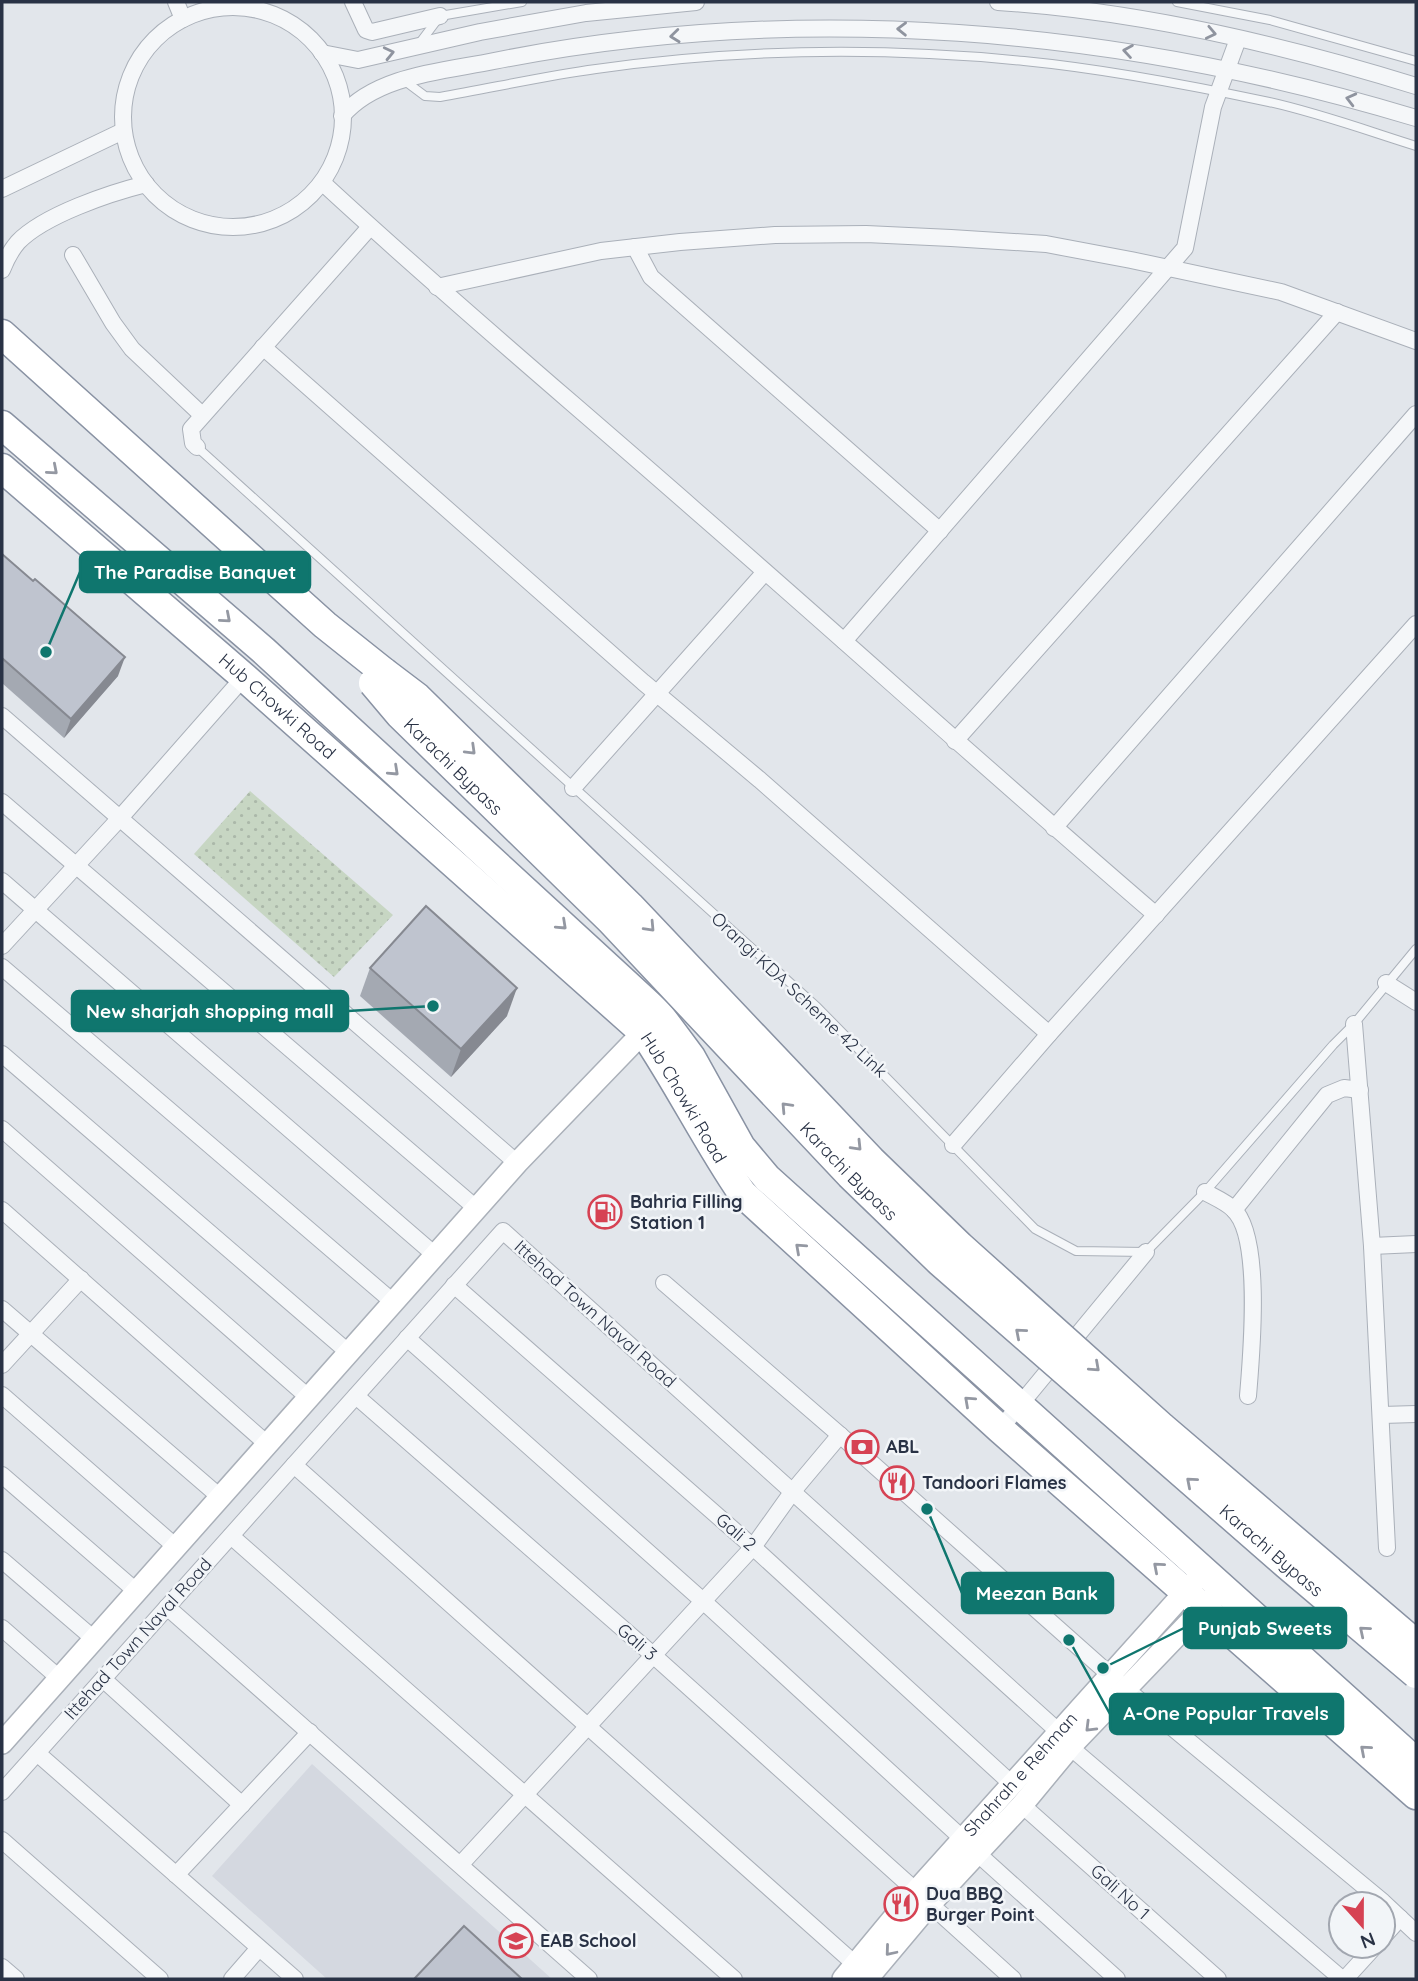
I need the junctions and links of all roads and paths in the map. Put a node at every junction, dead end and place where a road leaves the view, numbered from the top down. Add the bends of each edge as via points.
1 (176, 2) edge
2 (353, 2) edge
3 (522, 2) edge
4 (696, 2) edge
5 (998, 2) edge
6 (1177, 2) edge
7 (440, 16) junction
8 (183, 19) junction
9 (1238, 39) junction
10 (417, 46) junction
11 (322, 53) junction
12 (1416, 61) edge
13 (1227, 71) junction
14 (404, 81) junction
15 (1416, 86) edge
16 (1219, 93) junction
17 (342, 116) junction
18 (1416, 118) edge
19 (121, 132) junction
20 (1416, 146) edge
21 (146, 184) junction
22 (324, 184) junction
23 (2, 189) edge
24 (370, 227) junction
25 (635, 247) junction
26 (73, 256) dead end
27 (1168, 268) junction
28 (2, 270) edge
29 (437, 286) junction
30 (1337, 312) junction
31 (2, 334) edge
32 (1416, 341) edge
33 (263, 347) junction
34 (1416, 414) edge
35 (202, 415) junction
36 (2, 425) edge
37 (197, 447) joint
38 (2, 468) edge
39 (940, 531) junction
40 (765, 572) junction
41 (1416, 624) edge
42 (844, 641) junction
43 (244, 677) junction
44 (379, 677) junction
45 (657, 694) junction
46 (2, 716) edge
47 (955, 741) junction
48 (573, 788) junction
49 (2, 802) edge
50 (120, 818) junction
51 (1054, 828) junction
52 (75, 867) junction
53 (2, 881) edge
54 (35, 910) junction
55 (1156, 915) junction
56 (2, 946) edge
57 (1416, 948) edge
58 (2, 967) edge
59 (1387, 983) junction
60 (1416, 1002) edge
61 (652, 1024) junction
62 (1354, 1024) junction
63 (1049, 1034) junction
64 (2, 1054) edge
65 (1360, 1090) junction
66 (2, 1129) edge
67 (953, 1145) junction
68 (517, 1163) junction
69 (1205, 1192) junction
70 (476, 1208) junction
71 (1234, 1209) junction
72 (2, 1210) edge
73 (1416, 1244) edge
74 (1372, 1246) junction
75 (1146, 1252) junction
76 (435, 1255) junction
77 (81, 1279) junction
78 (664, 1283) dead end
79 (454, 1285) junction
80 (393, 1302) junction
81 (2, 1309) edge
82 (31, 1334) junction
83 (407, 1338) junction
84 (348, 1352) junction
85 (2, 1365) edge
86 (2, 1395) edge
87 (356, 1396) junction
88 (1248, 1396) dead end
89 (308, 1397) junction
90 (1019, 1406) junction
91 (1416, 1414) edge
92 (1382, 1415) junction
93 (1000, 1429) junction
94 (840, 1434) junction
95 (266, 1443) junction
96 (294, 1465) junction
97 (2, 1475) edge
98 (793, 1490) junction
99 (220, 1497) junction
100 (230, 1536) junction
101 (753, 1546) junction
102 (176, 1547) junction
103 (1387, 1548) dead end
104 (2, 1560) edge
105 (1203, 1590) junction
106 (136, 1591) junction
107 (703, 1601) junction
108 (167, 1607) junction
109 (2, 1628) edge
110 (94, 1639) junction
111 (1416, 1644) edge
112 (653, 1656) junction
113 (1110, 1674) junction
114 (1416, 1674) edge
115 (59, 1678) junction
116 (103, 1679) junction
117 (1128, 1690) junction
118 (588, 1727) junction
119 (310, 1732) junction
120 (1065, 1740) junction
121 (3, 1741) edge
122 (37, 1753) junction
123 (1416, 1762) edge
124 (2, 1792) edge
125 (526, 1794) junction
126 (1017, 1795) junction
127 (1416, 1795) edge
128 (243, 1805) junction
129 (2, 1840) edge
130 (970, 1847) junction
131 (461, 1864) junction
132 (176, 1875) junction
133 (923, 1897) junction
134 (1400, 1918) junction
135 (1397, 1921) edge
136 (1416, 1933) edge
137 (259, 1948) junction
138 (1362, 1960) edge
139 (2, 1967) edge
140 (861, 1976) edge
141 (16, 1979) edge
142 (160, 1979) edge
143 (232, 1979) edge
144 (295, 1979) edge
145 (589, 1979) edge
146 (734, 1979) edge
147 (1013, 1979) edge
148 (1117, 1979) edge
149 (1218, 1979) edge
150 (1344, 1979) edge

1 - 8 street
2 - 7 street via 366,30 372,32
3 - 7 lane
4 - 10 street via 586,13
5 -> 9 street via 1164,23
6 - 12 lane via 1270,20
7 - 10 lane
8 - 11 street via 222,8 266,11 298,25
8 - 19 street via 155,38 134,64 122,107
9 - 13 street
9 - 15 street
11 -> 10 street via 358,60
11 - 17 street
13 -> 14 street via 1072,42 909,29 828,28 687,34 579,47
13 - 16 street
18 -> 13 street
14 - 16 lane via 425,96 440,97 596,69 704,58 922,54 1024,61
14 - 17 street via 364,96
16 - 20 lane via 1270,102
16 - 27 street via 1185,248
17 - 22 street via 337,151
19 - 21 street
19 - 23 street
21 - 22 street via 189,219 223,228 284,214
21 - 28 street via 93,201 28,233
22 - 24 street
24 - 29 street
24 - 33 street
25 - 27 street via 775,235 878,234 1046,244
25 - 29 street
25 - 39 street via 651,277
26 - 35 street via 132,349
27 - 30 street via 1281,292
27 - 39 street
29 - 40 street
30 - 32 street
30 - 47 street
31 - 44 highway, Karachi Bypass
33 - 35 street
33 - 45 street
34 - 51 street
35 - 37 street via 191,429
36 -> 61 highway via 263,650
37 - 48 lane, Orangi KDA Scheme 42 Link
38 - 43 highway, Hub Chowki Road
39 - 42 street
40 - 42 street
40 - 45 street
41 - 55 street
42 - 47 street
43 - 50 street
43 - 61 highway, Hub Chowki Road
44 -> 111 highway, Karachi Bypass, bridge via 417,697 630,906 871,1160 960,1246
114 -> 44 highway, Karachi Bypass, bridge via 940,1262 850,1175 610,920 400,715
45 - 48 street
45 - 63 street
46 - 50 street
47 - 51 street
48 - 67 lane, Orangi KDA Scheme 42 Link via 817,1007
49 - 52 street
50 - 52 street
50 - 68 street
51 - 55 street
52 - 54 street
52 - 70 street
53 - 54 street
54 - 56 street
54 - 76 street
55 - 63 street
57 - 59 lane
58 - 80 street
59 - 60 street
59 - 62 lane
61 - 68 street
61 - 90 highway via 691,1057 741,1147 766,1178
93 -> 61 highway, Hub Chowki Road via 742,1193 668,1069
62 - 65 street
62 - 69 lane
63 - 67 street
64 - 84 street
65 - 71 street via 1344,1088 1328,1096
65 - 74 street
66 - 89 street
67 - 75 lane, Orangi KDA Scheme 42 Link via 1035,1229 1076,1251
68 - 70 street
69 - 71 street
69 - 75 lane
70 - 76 street
71 - 88 street via 1249,1242 1253,1326
72 - 77 street
73 - 74 street
74 - 92 street
75 - 90 street
76 - 80 street
77 - 82 street
77 - 95 street
78 - 94 street
79 - 83 street, Ittehad Town Naval Road
79 - 98 street, Ittehad Town Naval Road via 503,1231
79 - 101 street, Gali 2
80 - 84 street
81 - 82 street
82 - 85 street
82 - 99 street
83 - 87 street, Ittehad Town Naval Road
83 - 107 street
84 - 89 street
86 - 102 street
87 - 96 street, Ittehad Town Naval Road
87 - 112 street, Gali 3
89 - 95 street
90 - 93 street
90 - 105 highway
91 - 92 street
92 - 103 street
105 -> 93 highway, Hub Chowki Road
94 - 98 street
94 - 113 street
95 - 99 street
96 - 100 street, Ittehad Town Naval Road
96 - 118 street
97 - 106 street
98 - 101 street
98 - 120 street, Ittehad Town Naval Road
99 - 102 street
100 - 108 street, Ittehad Town Naval Road
100 - 125 street
101 - 107 street
101 - 126 street, Gali 2
102 - 106 street
104 - 110 street
105 - 113 street, Shahrah e Rehman
105 - 117 street, Shahrah e Rehman
105 - 123 highway
127 -> 105 highway, Hub Chowki Road
106 - 110 street
107 - 112 street
107 - 130 street
108 - 116 street, Ittehad Town Naval Road
108 - 119 street
109 - 115 street
110 - 115 street
112 - 118 street
112 - 133 street, Gali 3
113 - 117 street
113 - 120 street, Shahrah e Rehman
115 - 121 street
116 - 122 street, Ittehad Town Naval Road
116 - 128 street
117 -> 120 street, Shahrah e Rehman
117 - 134 street
118 - 125 street
118 - 140 street
119 - 128 street
119 - 131 street
120 - 126 street, Shahrah e Rehman
120 - 150 street, Ittehad Town Naval Road
122 - 124 street, Ittehad Town Naval Road
122 - 132 street
125 - 131 street
125 - 146 street
126 - 130 street, Shahrah e Rehman
126 - 149 street, Gali No 1
128 - 132 street
129 - 142 street
130 - 133 street, Shahrah e Rehman
130 - 148 street
131 - 145 street
132 - 137 street
133 - 140 street, Shahrah e Rehman
133 - 147 street, Gali 3
134 - 135 street
134 - 136 street
137 - 143 street
137 - 144 street
138 - 150 street
139 - 141 street

